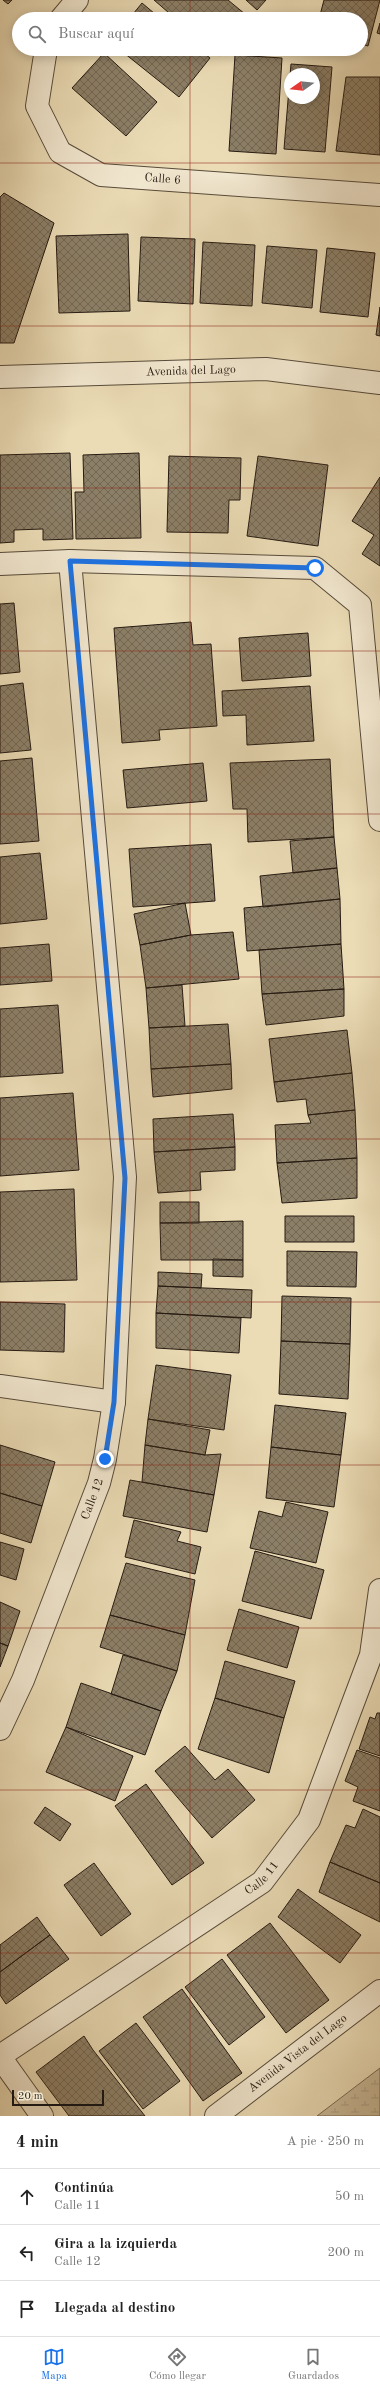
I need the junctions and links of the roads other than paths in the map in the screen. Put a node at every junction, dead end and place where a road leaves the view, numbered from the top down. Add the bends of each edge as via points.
1 (77, 0) edge
2 (67, 12) edge
3 (45, 56) edge
4 (380, 195) edge
5 (0, 377) edge
6 (380, 384) edge
7 (70, 561) junction
8 (0, 564) edge
9 (380, 820) edge
10 (0, 1386) edge
11 (114, 1402) junction
12 (380, 1590) edge
13 (0, 1729) edge
14 (380, 1992) edge
15 (0, 2056) edge
16 (42, 2116) edge
17 (216, 2116) edge

1 - 2 street
3 - 4 street, Calle 6 via 37,106 60,152 101,175
5 - 6 street, Avenida del Lago via 266,369
7 - 8 street
7 - 9 street via 315,568 360,604
7 - 11 street, Calle 12 via 125,1178
10 - 11 street
11 - 13 street, Calle 12 via 99,1483 23,1680
12 - 15 street, Calle 11 via 371,1655 310,1820 262,1882
14 - 17 street, Avenida Vista del Lago
15 - 16 street

